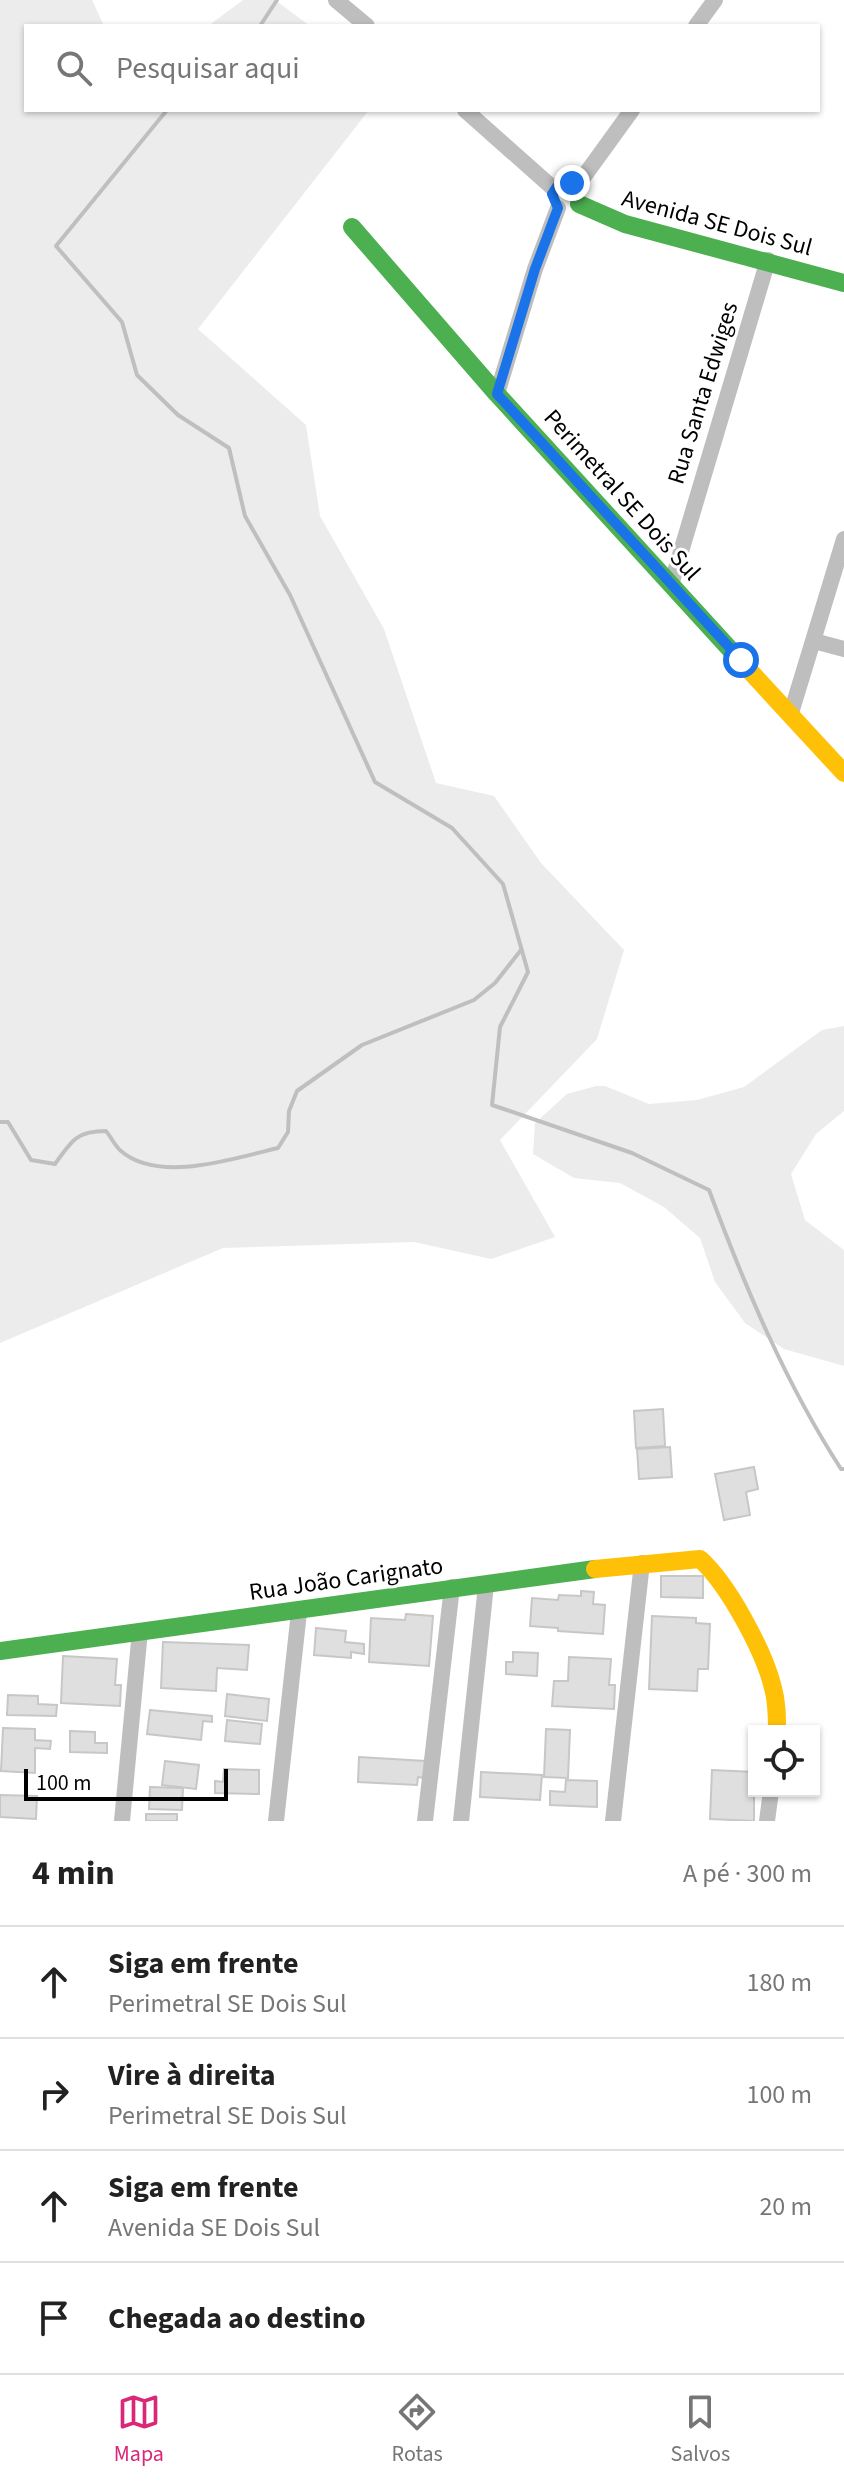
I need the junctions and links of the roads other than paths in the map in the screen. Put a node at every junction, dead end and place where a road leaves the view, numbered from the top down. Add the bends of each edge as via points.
1 (336, 0) edge
2 (715, 0) edge
3 (365, 24) edge
4 (697, 24) edge
5 (467, 112) edge
6 (631, 112) edge
7 (554, 189) junction
8 (578, 195) junction
9 (558, 208) junction
10 (352, 227) dead end
11 (768, 260) junction
12 (842, 277) edge
13 (497, 394) junction
14 (844, 539) edge
15 (671, 585) junction
16 (814, 641) junction
17 (844, 649) edge
18 (791, 713) junction
19 (844, 773) edge
20 (642, 1563) junction
21 (486, 1585) junction
22 (452, 1587) junction
23 (299, 1612) junction
24 (140, 1631) junction
25 (0, 1651) edge
26 (778, 1725) edge
27 (770, 1797) edge
28 (122, 1821) edge
29 (276, 1821) edge
30 (425, 1821) edge
31 (461, 1821) edge
32 (613, 1821) edge
33 (767, 1821) edge

1 - 3 street
2 - 4 street
5 - 7 street
6 - 8 street
7 - 8 street via 567,182
7 - 9 street via 552,199
8 - 9 street via 567,211
8 - 11 street, Avenida SE Dois Sul via 625,224
9 - 13 street
10 - 13 street, Perimetral SE Dois Sul
11 - 12 street, Avenida SE Dois Sul
11 - 15 street, Rua Santa Edwiges
13 - 15 street, Perimetral SE Dois Sul
14 - 16 street
15 - 18 street, Perimetral SE Dois Sul
16 - 17 street
16 - 18 street
18 - 19 street, Perimetral SE Dois Sul
20 - 21 street, Rua João Carignato
20 - 26 street, Rua João Carignato via 700,1559 711,1569 759,1647 779,1712
20 - 32 street
21 - 22 street, Rua João Carignato
21 - 31 street
22 - 23 street, Rua João Carignato
22 - 30 street
23 - 24 street, Rua João Carignato
23 - 29 street
24 - 25 street, Rua João Carignato
24 - 28 street
27 - 33 street

